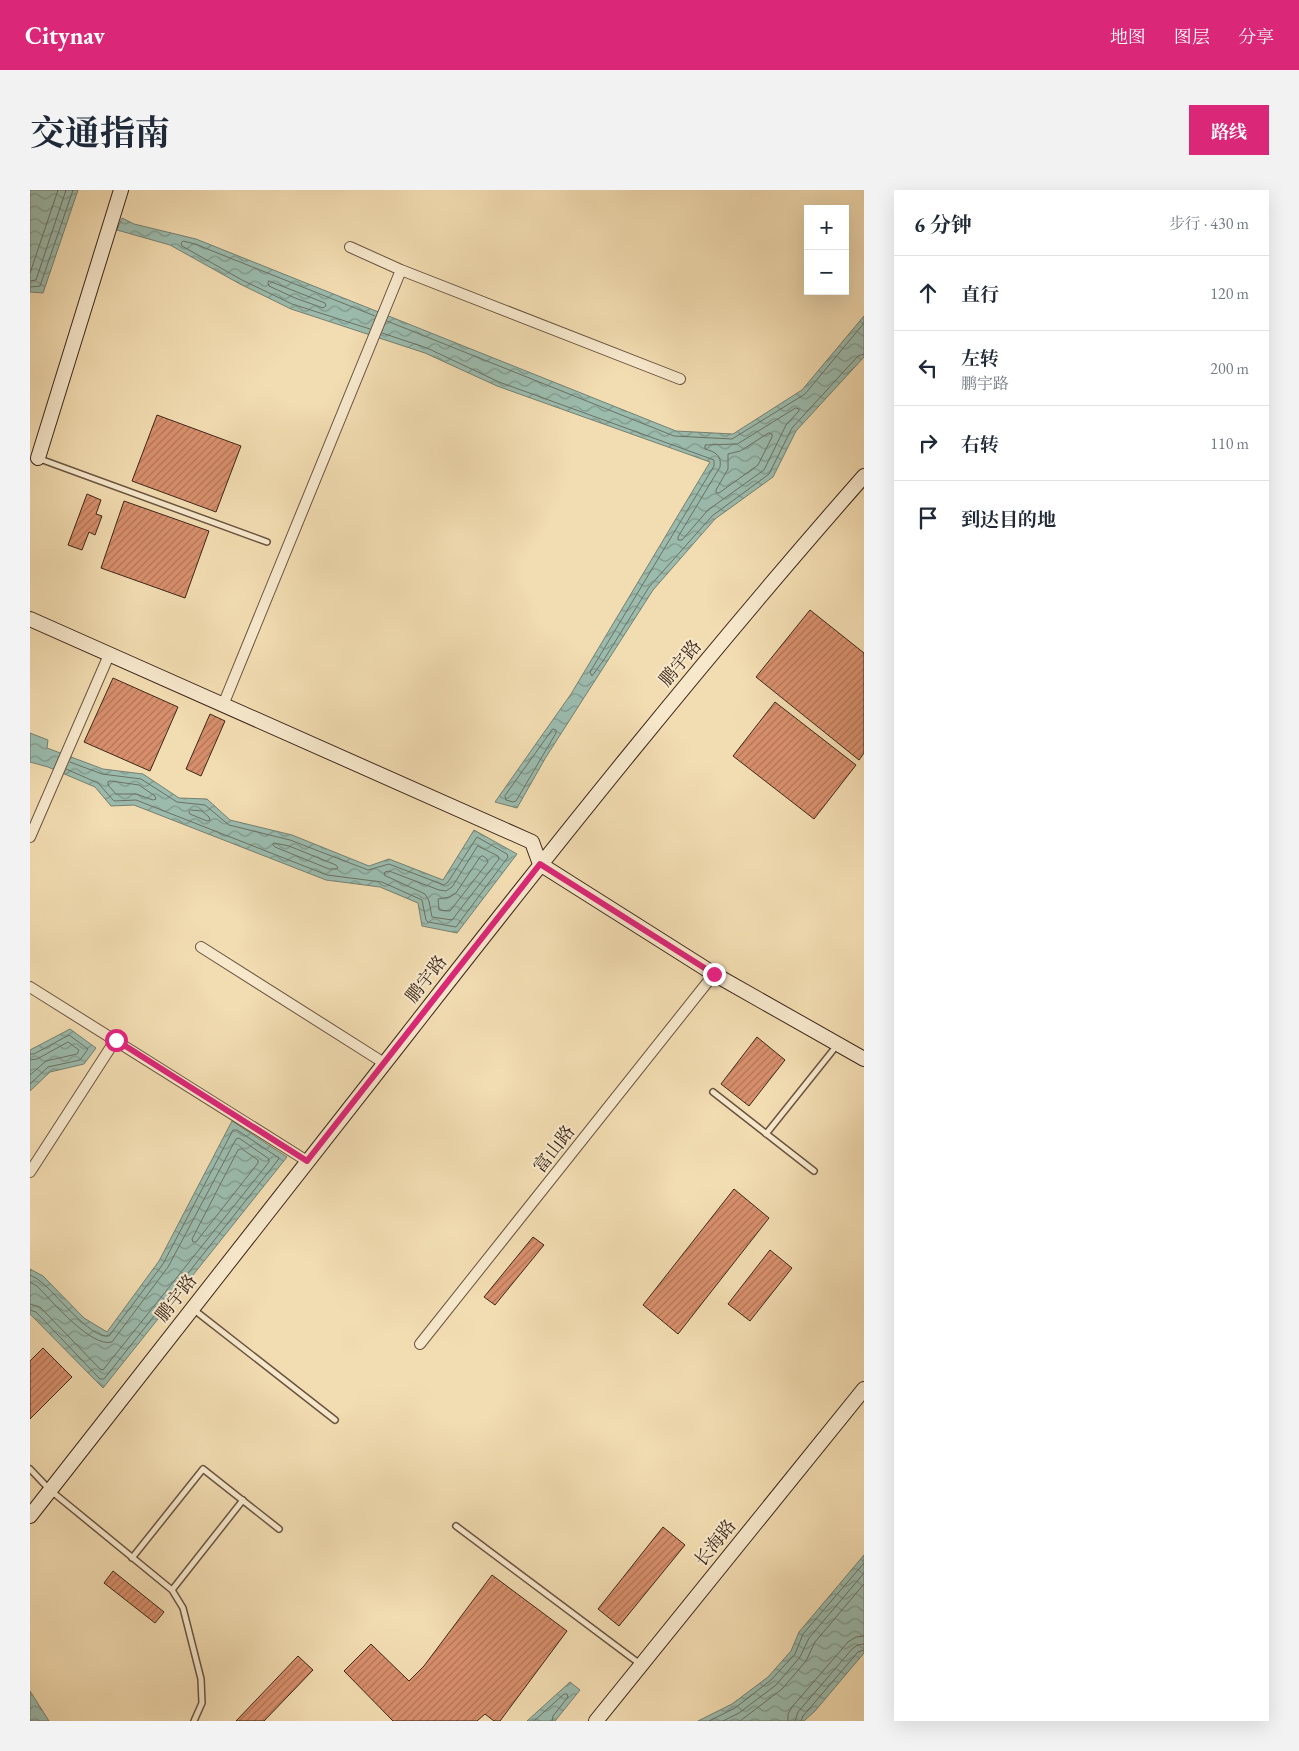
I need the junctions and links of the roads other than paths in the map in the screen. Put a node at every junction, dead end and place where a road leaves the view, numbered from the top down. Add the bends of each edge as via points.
1 (121, 190) edge
2 (350, 247) dead end
3 (401, 270) junction
4 (680, 379) dead end
5 (34, 460) edge
6 (864, 476) edge
7 (267, 542) dead end
8 (30, 619) edge
9 (109, 654) junction
10 (224, 705) junction
11 (30, 837) edge
12 (540, 864) junction
13 (201, 947) dead end
14 (714, 974) junction
15 (30, 987) edge
16 (116, 1040) junction
17 (838, 1044) junction
18 (864, 1059) edge
19 (384, 1063) junction
20 (713, 1092) dead end
21 (766, 1134) junction
22 (307, 1161) junction
23 (814, 1171) dead end
24 (30, 1172) edge
25 (192, 1308) junction
26 (420, 1344) dead end
27 (864, 1390) edge
28 (335, 1420) dead end
29 (30, 1469) edge
30 (50, 1490) junction
31 (242, 1500) junction
32 (30, 1516) edge
33 (456, 1526) dead end
34 (279, 1529) dead end
35 (132, 1558) junction
36 (172, 1590) junction
37 (641, 1665) junction
38 (194, 1721) edge
39 (596, 1721) edge

1 - 5 street
2 - 3 street
3 - 4 street
3 - 10 street
5 - 7 lane
6 - 12 street, 鹏宇路
8 - 9 street
9 - 10 street
9 - 11 street
10 - 12 street via 532,842
12 - 14 street
12 - 19 street, 鹏宇路
13 - 19 street
14 - 17 street
14 - 26 street, 富山路
15 - 16 street
16 - 22 street
16 - 24 street
17 - 18 street
17 - 21 lane
19 - 22 street, 鹏宇路
20 - 21 lane
21 - 23 lane
22 - 25 street, 鹏宇路
25 - 28 lane
25 - 30 street, 鹏宇路
27 - 37 street, 长海路
29 - 30 lane
30 - 32 street, 鹏宇路
30 - 35 lane
31 - 34 lane
31 - 35 lane via 203,1469
31 - 36 lane
33 - 37 lane
35 - 36 lane
36 - 38 lane via 183,1608 201,1679 202,1703
37 - 39 street, 长海路

